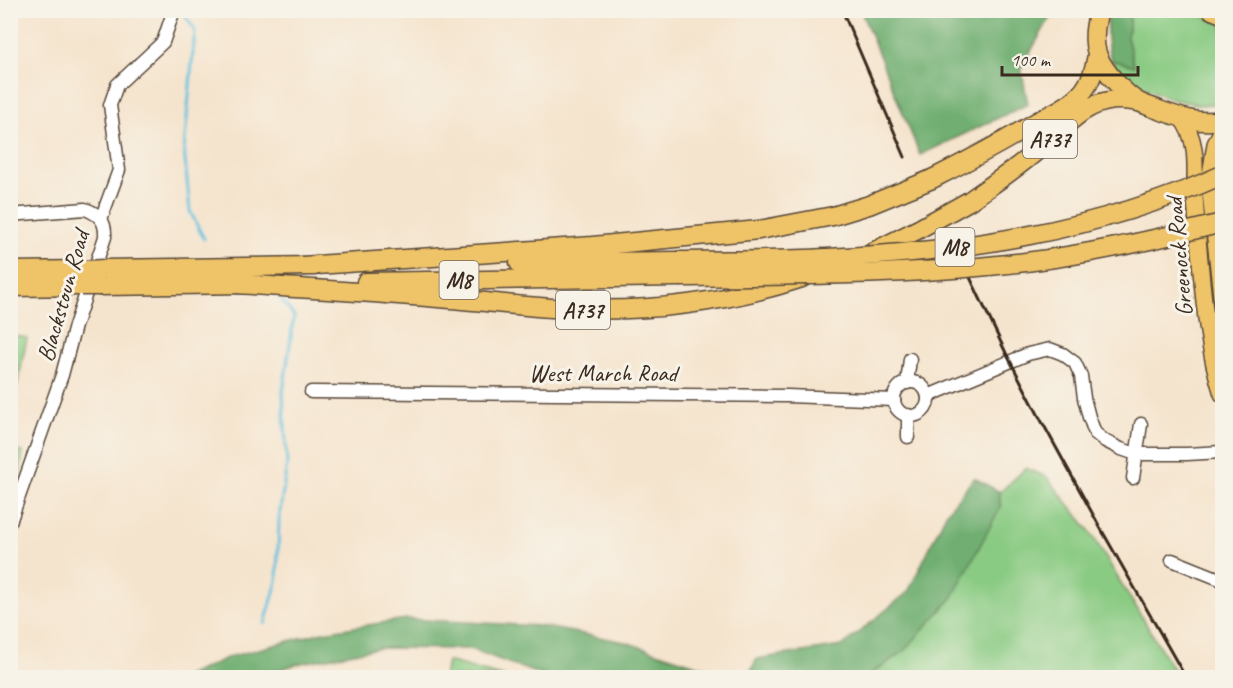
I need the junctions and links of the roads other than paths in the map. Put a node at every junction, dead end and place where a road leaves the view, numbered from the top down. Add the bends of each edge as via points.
1 (174, 10) edge
2 (1088, 10) edge
3 (1212, 10) edge
4 (1222, 14) edge
5 (1096, 19) edge
6 (1097, 55) junction
7 (1138, 102) junction
8 (1181, 118) junction
9 (1222, 120) edge
10 (1222, 129) edge
11 (1222, 175) edge
12 (10, 215) edge
13 (101, 219) junction
14 (1222, 223) edge
15 (302, 266) junction
16 (678, 269) junction
17 (10, 271) edge
18 (93, 278) junction
19 (238, 284) junction
20 (10, 287) edge
21 (1222, 306) edge
22 (910, 359) dead end
23 (907, 383) junction
24 (311, 392) dead end
25 (1222, 394) edge
26 (928, 396) junction
27 (894, 400) junction
28 (908, 415) junction
29 (1141, 424) dead end
30 (908, 437) dead end
31 (1222, 452) edge
32 (1136, 454) junction
33 (1133, 478) dead end
34 (10, 522) edge
35 (1172, 560) dead end
36 (1222, 580) edge

1 - 13 street via 163,42 117,85 113,95 110,105 119,170
2 - 5 highway
3 - 4 highway
5 - 6 highway
6 - 7 highway via 1110,75
6 - 15 highway, A737, bridge via 1089,82 1079,95 1054,112 932,179 833,216 759,230 593,246
7 - 8 highway
7 - 19 highway, A737, bridge via 1109,100 1084,111 1006,176 969,201 853,261 749,292 698,302 609,310
8 - 9 highway
8 - 25 main road, Greenock Road via 1195,147 1195,200 1204,294
10 - 21 main road, Greenock Road via 1215,144 1209,182
11 - 16 highway, M8, bridge via 1088,222 1008,240 939,250
12 - 13 street via 85,209
13 - 34 street, Blackstoun Road via 105,237
14 - 16 highway, M8, bridge via 1073,255 998,265 828,274
15 - 16 highway, M8
15 - 18 highway, A737
16 - 19 highway, M8
17 - 18 highway, A737
18 - 19 highway, A737
18 - 20 highway, A737
22 - 23 street
23 - 26 street via 917,383
23 - 27 street via 898,389
24 - 27 street, West March Road
26 - 28 street via 923,411
26 - 32 street via 1028,354 1050,349 1075,363 1095,433
27 - 28 street via 898,410
28 - 30 street
29 - 32 street
31 - 32 street
32 - 33 street
35 - 36 street

